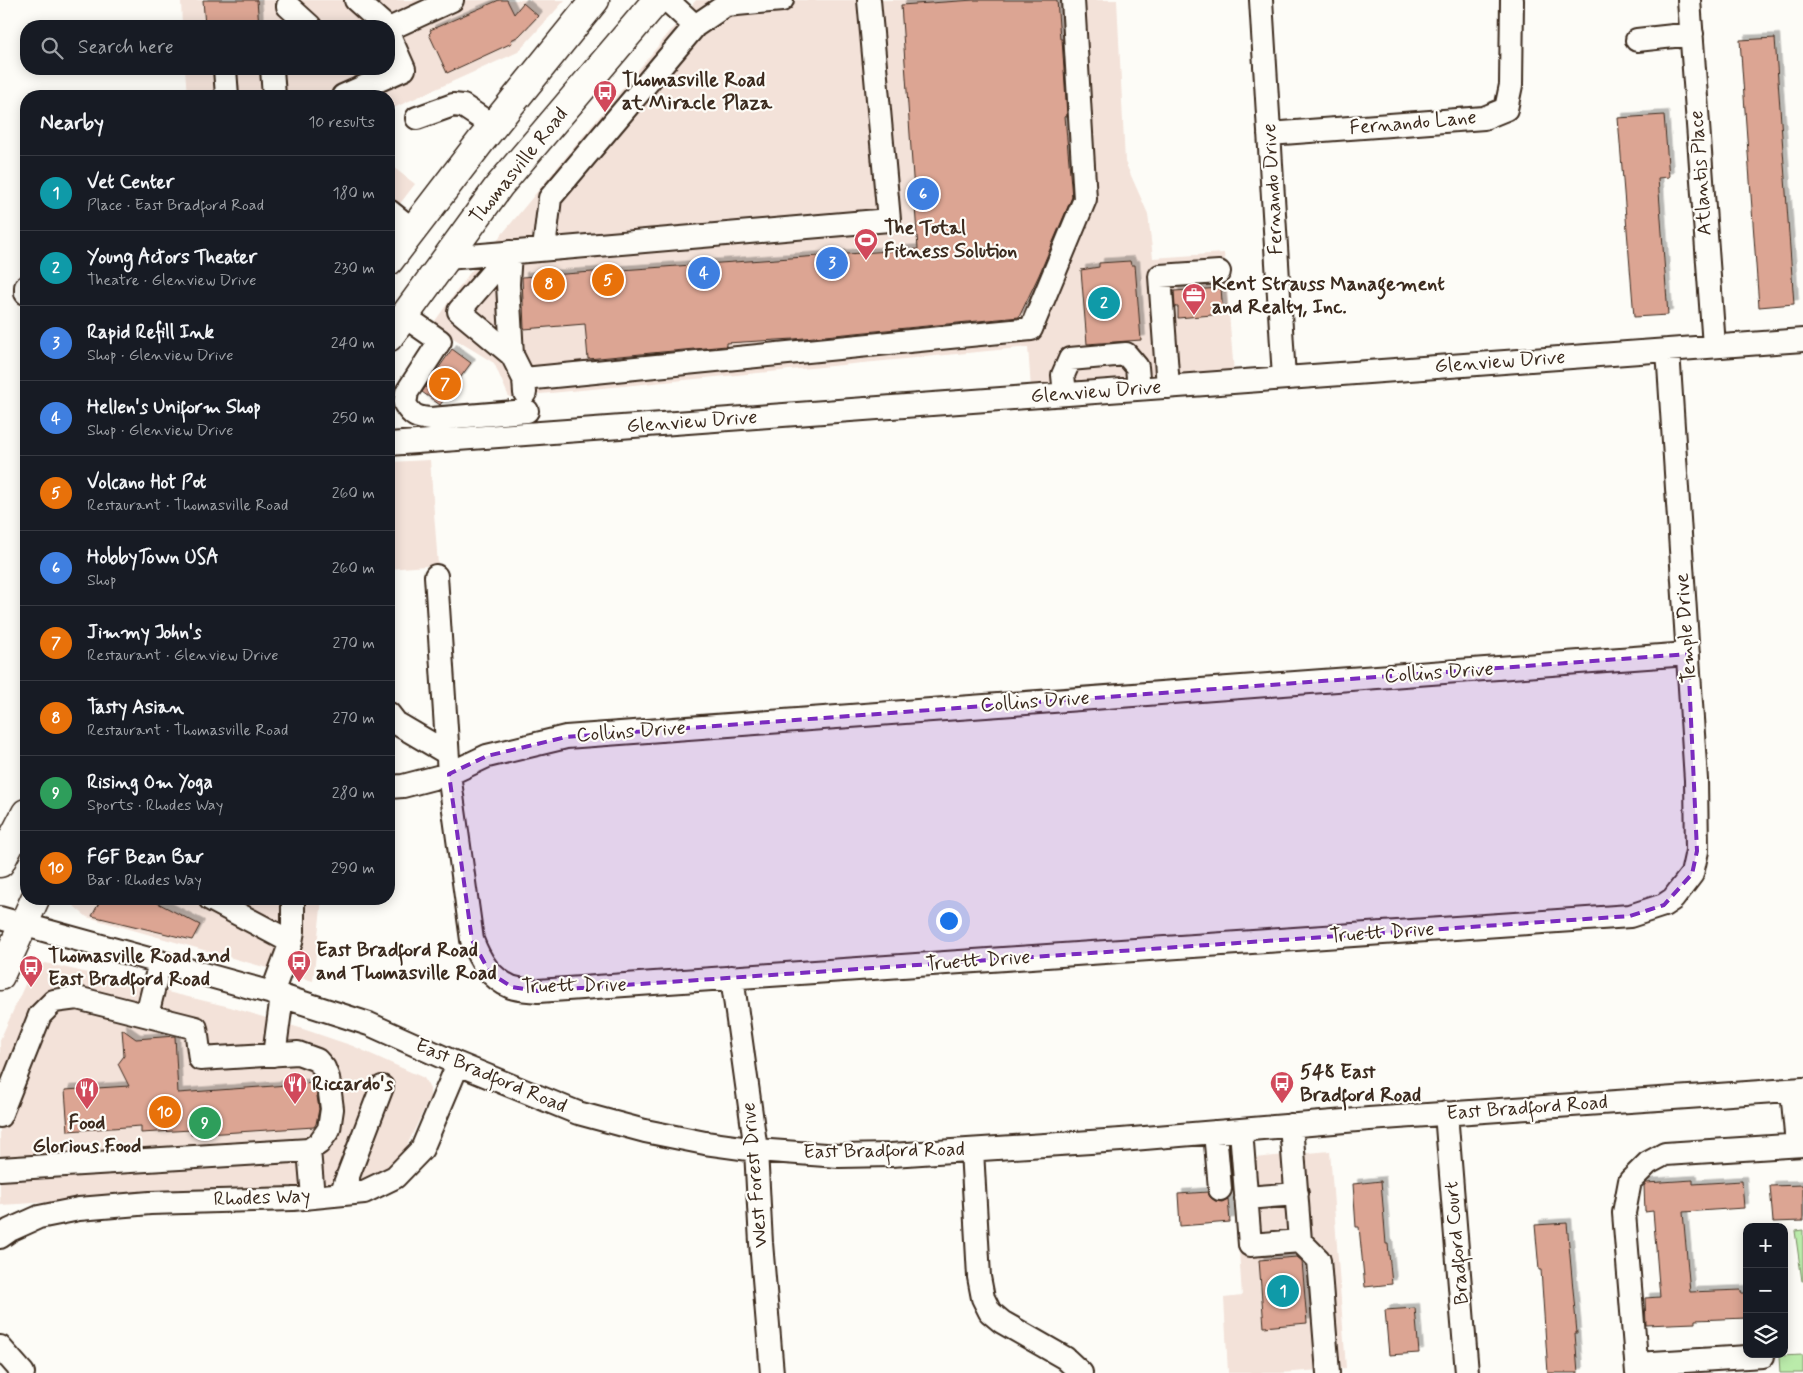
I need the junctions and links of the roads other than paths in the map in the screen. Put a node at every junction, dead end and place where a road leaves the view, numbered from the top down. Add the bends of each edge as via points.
1 (356, 0) edge
2 (595, 0) edge
3 (656, 0) edge
4 (667, 0) edge
5 (782, 0) edge
6 (870, 0) edge
7 (1073, 0) edge
8 (1261, 0) edge
9 (1512, 0) edge
10 (1689, 0) edge
11 (448, 1) edge
12 (287, 11) edge
13 (301, 20) edge
14 (378, 20) edge
15 (395, 26) edge
16 (695, 26) junction
17 (1692, 34) junction
18 (1638, 40) dead end
19 (395, 49) edge
20 (395, 71) edge
21 (225, 75) edge
22 (272, 75) edge
23 (362, 77) edge
24 (226, 90) edge
25 (274, 90) edge
26 (349, 90) edge
27 (417, 118) dead end
28 (493, 126) junction
29 (1269, 134) junction
30 (395, 216) edge
31 (413, 230) junction
32 (544, 249) junction
33 (510, 252) junction
34 (395, 253) edge
35 (447, 258) junction
36 (1219, 272) dead end
37 (397, 326) edge
38 (1803, 340) edge
39 (1714, 346) junction
40 (1668, 350) junction
41 (512, 355) junction
42 (1284, 378) junction
43 (524, 379) junction
44 (1168, 387) junction
45 (1139, 389) junction
46 (1065, 394) junction
47 (527, 411) junction
48 (529, 434) junction
49 (395, 444) edge
50 (436, 576) dead end
51 (1688, 654) junction
52 (395, 722) edge
53 (448, 763) junction
54 (395, 787) edge
55 (20, 824) edge
56 (0, 863) edge
57 (1673, 899) joint
58 (28, 905) edge
59 (228, 905) edge
60 (293, 905) edge
61 (11, 921) edge
62 (291, 942) junction
63 (160, 962) junction
64 (0, 976) edge
65 (732, 978) junction
66 (277, 994) junction
67 (146, 1015) junction
68 (274, 1055) junction
69 (458, 1064) junction
70 (382, 1087) dead end
71 (1797, 1089) edge
72 (1446, 1114) junction
73 (0, 1116) edge
74 (1291, 1125) junction
75 (1240, 1130) junction
76 (1215, 1132) junction
77 (1800, 1145) edge
78 (309, 1150) junction
79 (756, 1150) junction
80 (972, 1150) junction
81 (0, 1169) edge
82 (1220, 1189) dead end
83 (340, 1194) junction
84 (1296, 1194) junction
85 (313, 1197) junction
86 (1246, 1198) junction
87 (0, 1237) edge
88 (1300, 1241) junction
89 (0, 1347) edge
90 (1744, 1358) edge
91 (1637, 1369) edge
92 (23, 1373) edge
93 (772, 1373) edge
94 (1081, 1373) edge
95 (1328, 1373) edge
96 (1467, 1373) edge

1 - 14 street
2 - 28 main road
3 - 35 main road, Thomasville Road via 499,186
4 - 16 street
5 - 16 street via 726,5
6 - 32 street via 890,220
7 - 43 street via 1085,199 1031,329
8 - 29 street, Fernando Drive
9 - 29 street, Fernando Lane via 1511,85 1506,109 1484,118
10 - 17 street, Atlantis Place
11 - 15 street
12 - 13 street
16 - 32 street via 550,198
17 - 18 street
17 - 39 street, Atlantis Place
19 - 20 street via 404,69
21 - 24 street
22 - 25 street
23 - 26 street
27 - 28 street via 453,104 463,106
28 - 31 main road
29 - 42 street, Fernando Drive
30 - 31 street
31 - 34 main road
31 - 35 main road
32 - 33 street
33 - 35 street
33 - 41 street via 508,284
33 - 41 street via 459,311
35 - 37 main road, Thomasville Road
36 - 44 street via 1160,276
37 - 47 street via 440,341 407,392 405,404 416,418
38 - 39 street, Glenview Drive
39 - 40 street, Glenview Drive
40 - 42 street, Glenview Drive
40 - 51 street, Temple Drive
41 - 43 street
42 - 44 street, Glenview Drive
43 - 47 street
44 - 45 street, Glenview Drive
45 - 46 street, Glenview Drive
45 - 46 street via 1137,367 1126,354 1070,359 1063,375
46 - 48 street, Glenview Drive
47 - 48 street
48 - 49 street, Glenview Drive
50 - 53 street, Truett Drive
51 - 53 street, Collins Drive via 566,737
51 - 57 street, Temple Drive via 1697,851 1692,874
52 - 53 street
53 - 54 street, Collins Drive via 403,786
53 - 65 street, Truett Drive via 472,940 479,959 490,973 512,987 538,991
55 - 56 main road
57 - 65 street, Truett Drive via 1630,916
58 - 61 main road
59 - 62 street
60 - 62 street
61 - 63 street, East Bradford Road
61 - 64 main road
62 - 66 street
63 - 66 street, East Bradford Road
63 - 67 street
65 - 79 street, West Forest Drive
66 - 68 street
66 - 69 street, East Bradford Road via 369,1024
67 - 68 street via 196,1028 200,1059
67 - 73 street via 77,998 54,1001 40,1014
68 - 78 street via 298,1054 317,1060 328,1078 332,1109 329,1129 320,1143
69 - 79 street, East Bradford Road via 578,1113 671,1136
69 - 83 street, Rhodes Way via 422,1149 395,1177 364,1192
70 - 83 street
71 - 72 street, East Bradford Road
71 - 77 street
72 - 74 street, East Bradford Road
72 - 96 street, Bradford Court
74 - 75 street, East Bradford Road
74 - 84 street
75 - 76 street, East Bradford Road
75 - 86 street
76 - 80 street, East Bradford Road
76 - 82 street
77 - 91 street via 1665,1154 1640,1169 1630,1181 1624,1214
78 - 81 street
78 - 85 street
79 - 80 street, East Bradford Road via 839,1156
79 - 93 street, West Forest Drive
80 - 94 street via 978,1277 983,1298 990,1312 1002,1322 1065,1358
83 - 85 street, Rhodes Way
84 - 86 street
84 - 88 street
85 - 87 street, Rhodes Way via 79,1209 38,1217
86 - 88 street via 1250,1245
88 - 95 street via 1319,1260
89 - 92 street
90 - 91 street

